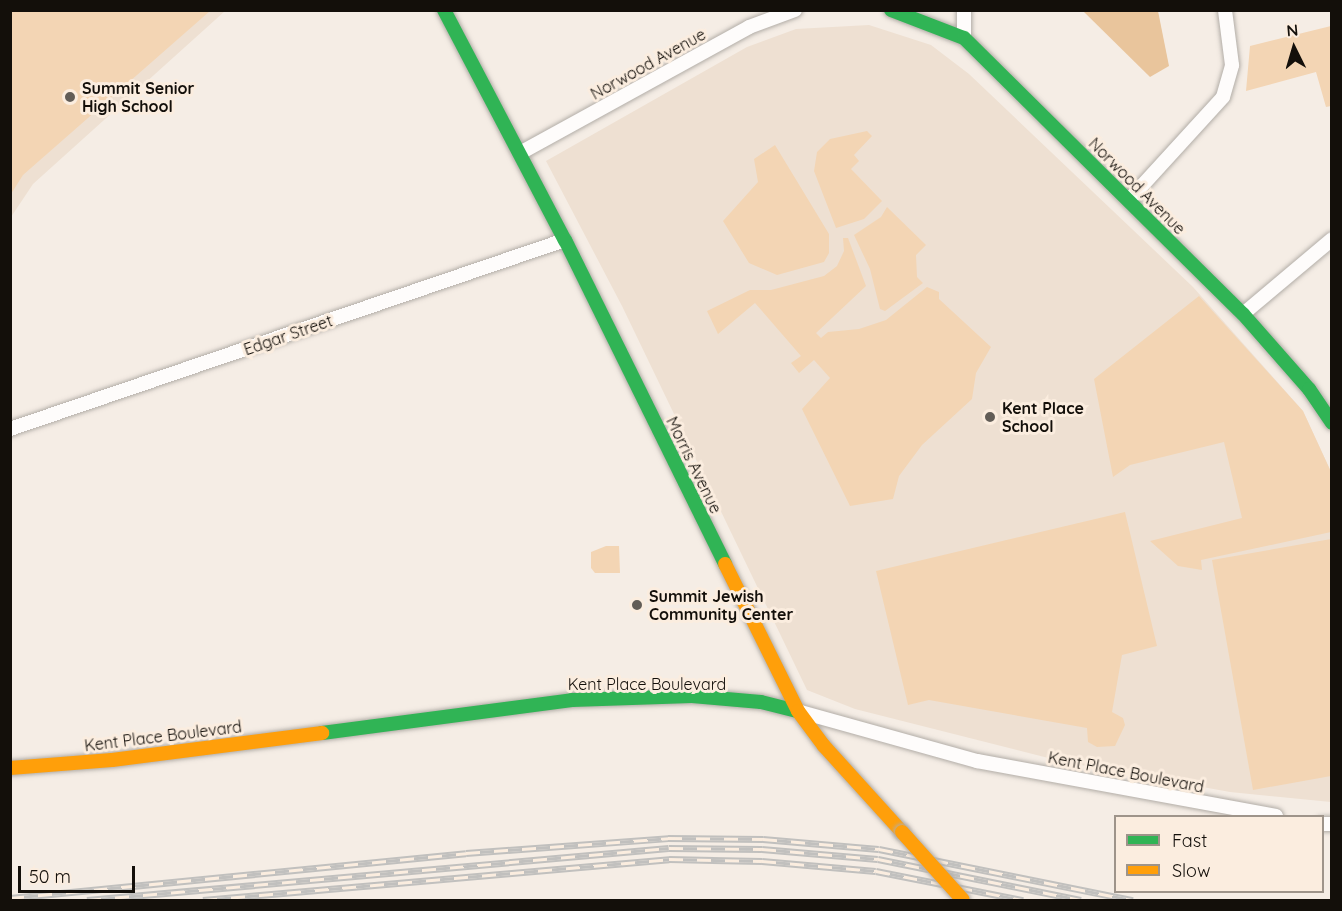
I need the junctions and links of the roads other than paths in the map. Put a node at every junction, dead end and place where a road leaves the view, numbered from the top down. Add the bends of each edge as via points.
1 (444, 10) edge
2 (795, 10) edge
3 (891, 10) edge
4 (964, 10) edge
5 (1226, 10) edge
6 (964, 38) junction
7 (520, 153) junction
8 (1129, 200) junction
9 (1332, 238) edge
10 (565, 240) junction
11 (1243, 315) junction
12 (1332, 423) edge
13 (10, 429) edge
14 (798, 711) junction
15 (10, 768) edge
16 (1271, 815) edge
17 (963, 900) edge

1 - 7 street, Morris Avenue
2 - 7 street, Norwood Avenue via 749,27
3 - 6 street, Norwood Avenue
4 - 6 street
5 - 8 street via 1233,65 1223,97
6 - 8 street, Norwood Avenue
7 - 10 street, Morris Avenue
8 - 11 street, Norwood Avenue
9 - 11 street
10 - 13 street, Edgar Street
10 - 14 street, Morris Avenue
11 - 12 street, Norwood Avenue via 1309,389
14 - 15 street, Kent Place Boulevard via 761,702 692,696 572,700 112,760
14 - 16 street, Kent Place Boulevard via 976,761
14 - 17 street, Morris Avenue, bridge via 824,746

